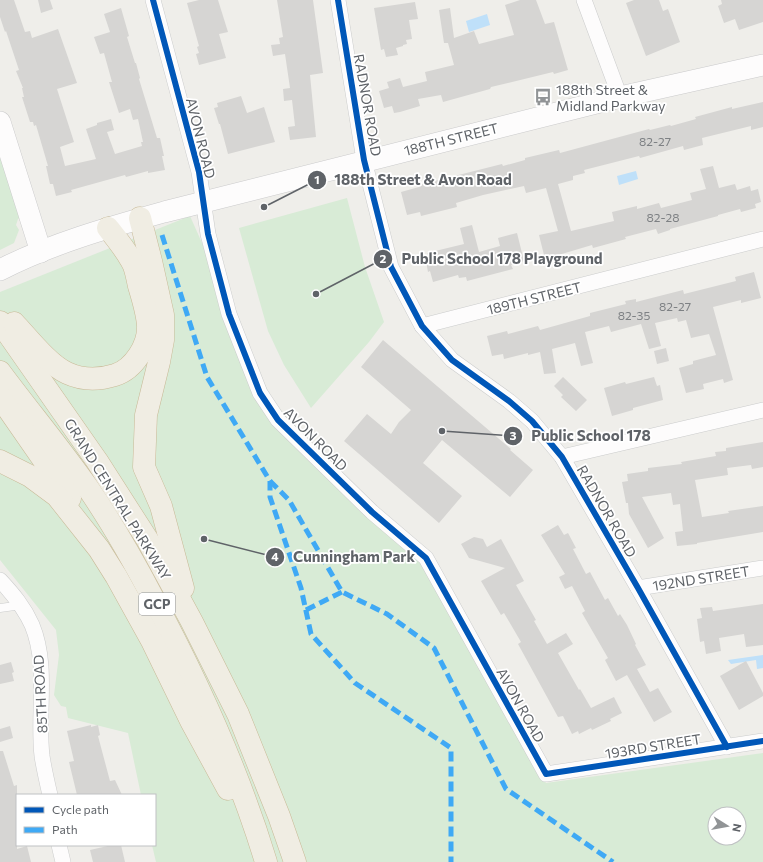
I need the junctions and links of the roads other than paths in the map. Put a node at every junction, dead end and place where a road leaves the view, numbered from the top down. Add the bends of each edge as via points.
1 (153, 0) edge
2 (338, 0) edge
3 (584, 0) edge
4 (763, 65) edge
5 (620, 97) junction
6 (0, 122) edge
7 (364, 160) junction
8 (203, 202) junction
9 (140, 218) junction
10 (108, 228) junction
11 (763, 239) edge
12 (40, 252) junction
13 (7, 267) edge
14 (0, 308) edge
15 (0, 322) edge
16 (422, 326) junction
17 (0, 372) edge
18 (0, 397) edge
19 (763, 410) edge
20 (562, 457) junction
21 (0, 461) edge
22 (99, 549) junction
23 (763, 568) edge
24 (0, 580) edge
25 (638, 588) junction
26 (22, 605) junction
27 (0, 608) edge
28 (192, 622) junction
29 (763, 741) edge
30 (728, 747) junction
31 (546, 774) joint
32 (50, 794) edge
33 (59, 846) edge
34 (265, 858) edge
35 (63, 862) edge
36 (295, 862) edge

1 - 8 street, AVON ROAD via 199,172
2 - 7 street, RADNOR ROAD
3 - 5 street
4 - 5 street, 188TH STREET
5 - 7 street, 188TH STREET
6 - 12 street
7 - 8 street, 188TH STREET
7 - 16 street, RADNOR ROAD via 391,267
8 - 9 street, 188TH STREET
8 - 31 street, AVON ROAD via 208,234 229,314 260,393 278,420 372,512 426,558
9 - 10 street
9 - 28 highway via 163,315 163,340 146,415 144,467 161,506
10 - 12 street
10 - 14 highway via 132,261 148,326 137,358 121,373 94,379 66,373 48,360
11 - 16 street, 189TH STREET
12 - 13 street
15 - 28 highway, GRAND CENTRAL PARKWAY / GCP via 97,461 147,539
16 - 20 street, RADNOR ROAD via 452,360 532,421
17 - 34 highway, GRAND CENTRAL PARKWAY / GCP via 88,488 141,575 209,711
18 - 22 highway via 79,512
19 - 20 street
20 - 25 street, RADNOR ROAD
21 - 22 highway via 30,476 57,496
22 - 34 highway via 152,641 191,721
23 - 25 street, 192ND STREET
24 - 26 street, 85TH ROAD
25 - 30 street, RADNOR ROAD
26 - 27 lane
26 - 32 street, 85TH ROAD via 32,626 40,661 42,755
28 - 36 highway, GRAND CENTRAL PARKWAY / GCP via 238,714 280,816
29 - 30 street, 193RD STREET
30 - 31 street, 193RD STREET
33 - 35 street

